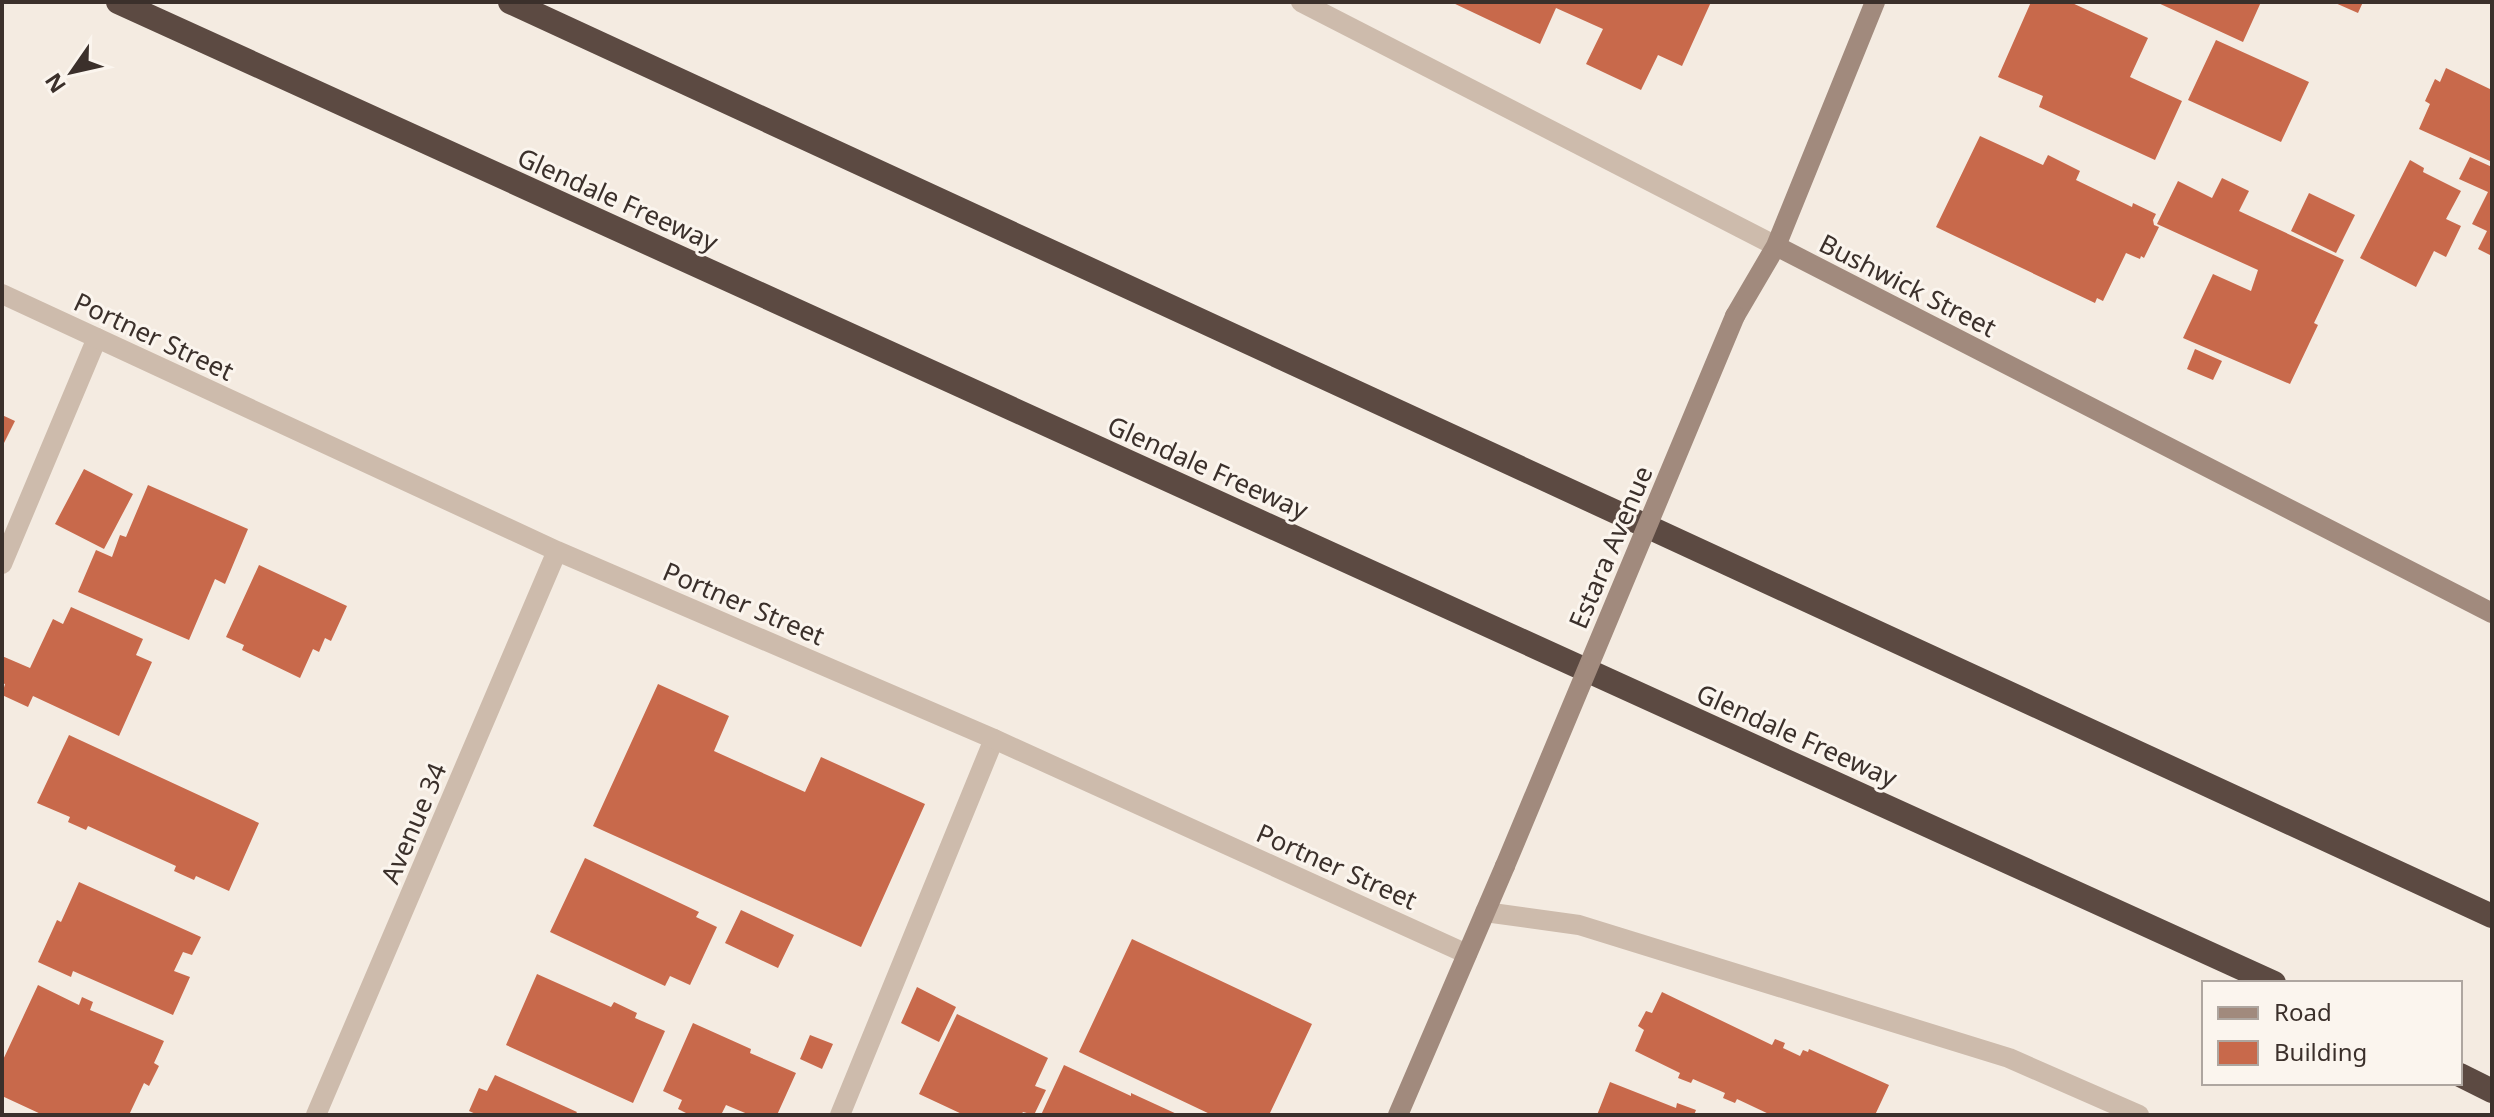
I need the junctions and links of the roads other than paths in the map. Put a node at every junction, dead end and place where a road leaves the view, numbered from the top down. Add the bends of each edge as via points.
1 (118, 2) edge
2 (510, 2) edge
3 (1301, 2) edge
4 (1875, 2) edge
5 (1776, 246) junction
6 (2, 294) edge
7 (97, 338) junction
8 (557, 551) junction
9 (2, 564) edge
10 (2492, 613) edge
11 (994, 739) junction
12 (1485, 912) junction
13 (2492, 916) edge
14 (1467, 954) junction
15 (2270, 981) edge
16 (2462, 1076) edge
17 (2492, 1091) edge
18 (316, 1115) edge
19 (840, 1115) edge
20 (1398, 1115) edge
21 (2139, 1115) edge

1 - 15 highway, Glendale Freeway
2 - 13 highway
3 - 5 street, Bushwick Street
4 - 5 street, Estara Avenue
5 - 10 street, Bushwick Street
5 - 12 street, Estara Avenue, bridge via 1735,316
6 - 7 street, Portner Street
7 - 8 street, Portner Street
7 - 9 street
8 - 11 street, Portner Street
8 - 18 street, Avenue 34
11 - 14 street, Portner Street
11 - 19 street
12 - 14 street, Estara Avenue
12 - 21 street via 1579,925 2009,1058
14 - 20 street, Estara Avenue
16 - 17 highway

